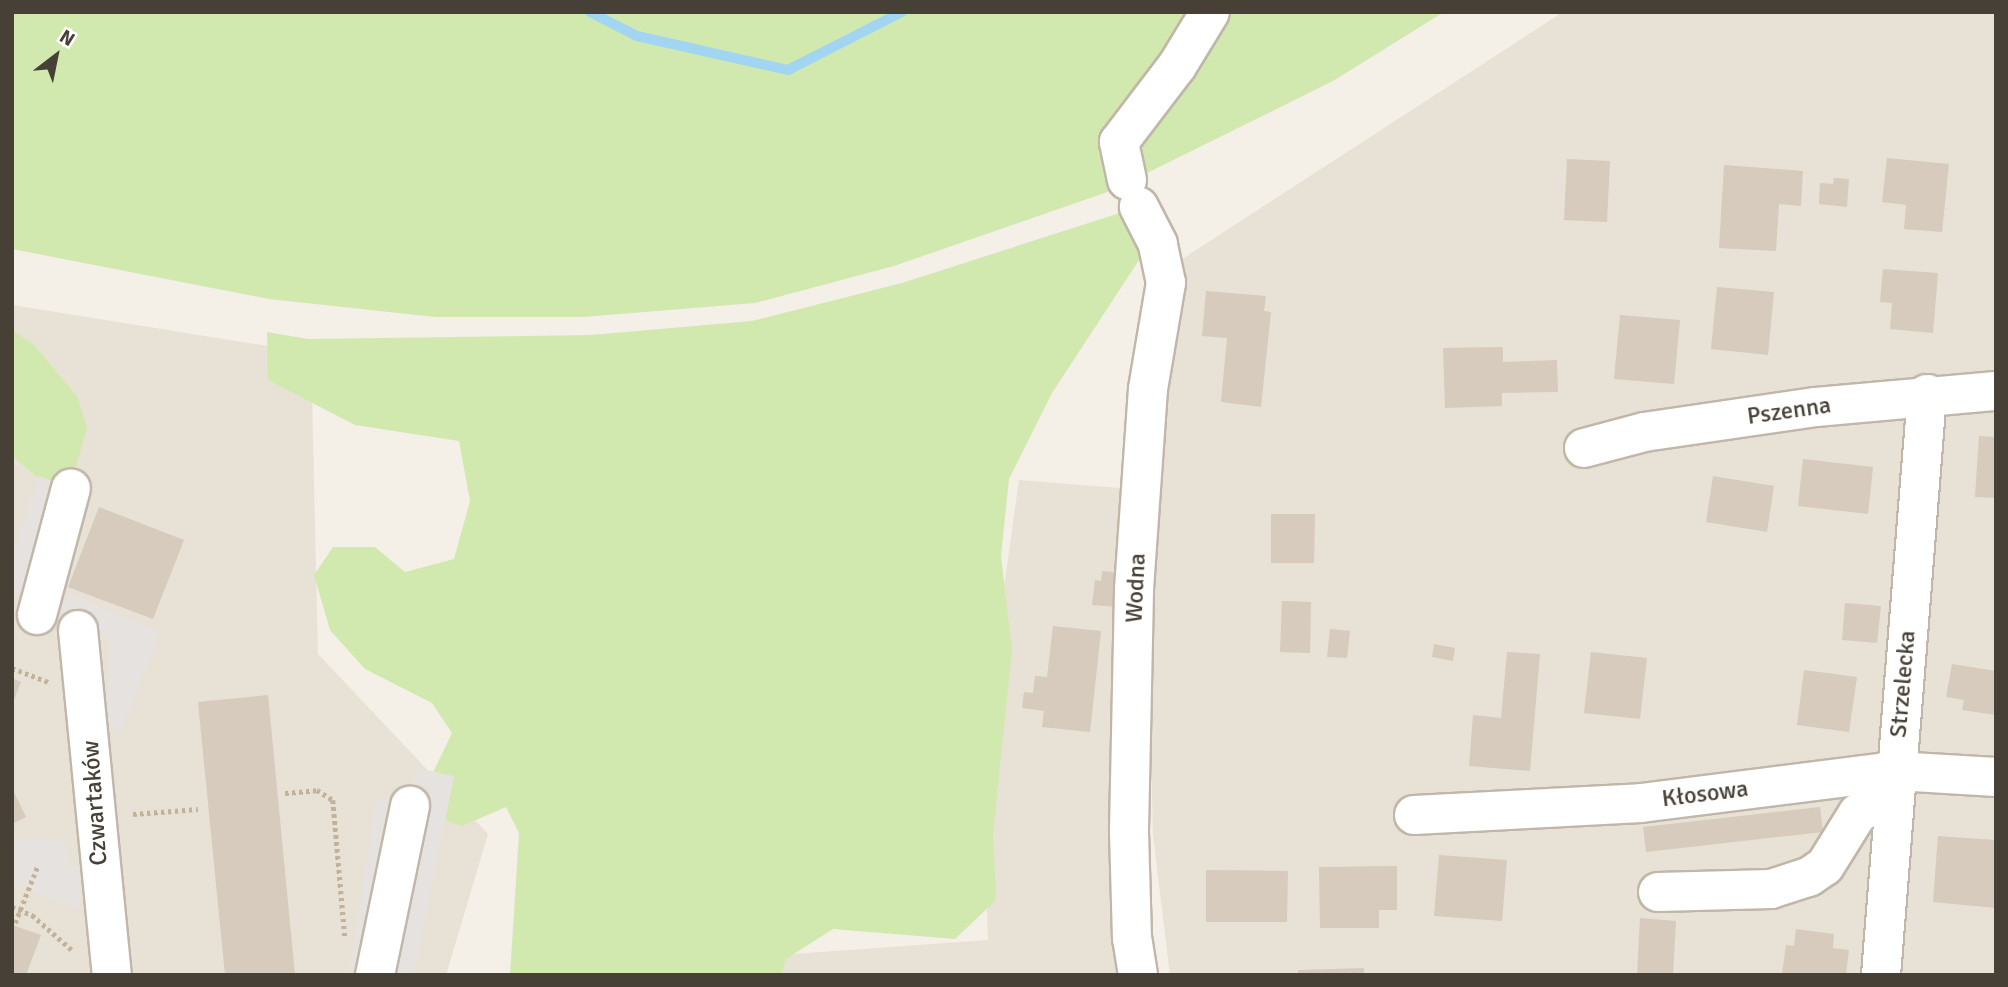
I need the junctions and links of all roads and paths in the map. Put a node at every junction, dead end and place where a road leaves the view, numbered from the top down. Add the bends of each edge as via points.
1 (1210, 12) edge
2 (1996, 391) edge
3 (1927, 394) junction
4 (1584, 448) dead end
5 (71, 488) dead end
6 (37, 615) dead end
7 (78, 630) dead end
8 (1996, 777) edge
9 (1895, 783) junction
10 (285, 793) dead end
11 (410, 806) dead end
12 (198, 809) dead end
13 (1414, 815) dead end
14 (97, 817) junction
15 (38, 865) dead end
16 (1658, 892) dead end
17 (12, 907) edge
18 (19, 910) junction
19 (15, 923) dead end
20 (346, 946) dead end
21 (97, 967) edge
22 (375, 975) edge
23 (1138, 975) edge
24 (1881, 975) edge

1 - 23 street, Wodna via 1177,66 1119,142 1133,194 1158,244 1166,283 1148,388 1134,589 1129,830 1132,939
2 - 3 street, Pszenna
3 - 4 street, Pszenna via 1644,432
3 - 9 street, Strzelecka
5 - 6 street
7 - 14 street, Czwartaków
8 - 9 street, Kłosowa
9 - 13 street, Kłosowa
9 - 16 street via 1858,813 1825,866 1809,877 1771,890
9 - 24 street, Strzelecka
10 - 20 path via 317,790 332,800
11 - 22 street
12 - 14 path
14 - 21 street, Czwartaków
15 - 18 path
17 - 18 path
18 - 19 path
18 - 21 path via 32,915

